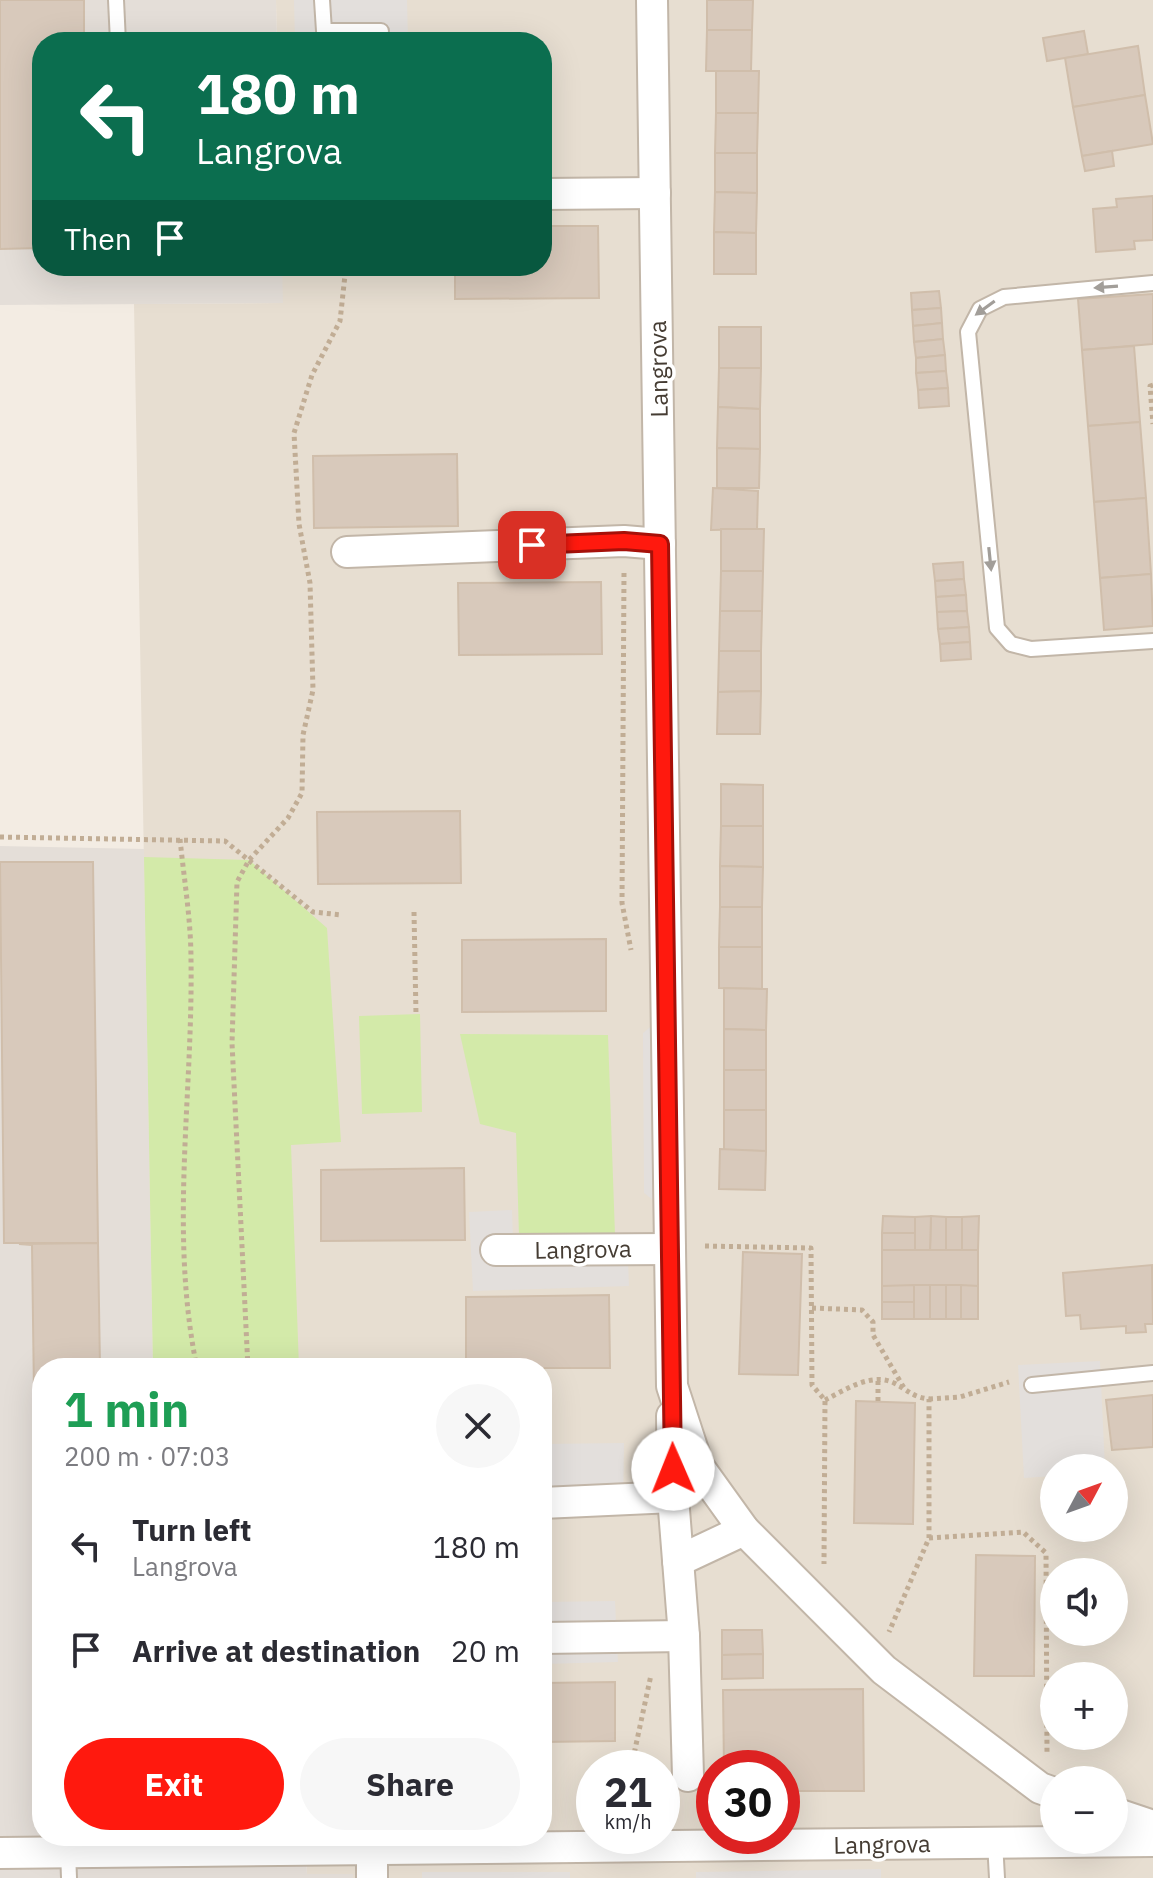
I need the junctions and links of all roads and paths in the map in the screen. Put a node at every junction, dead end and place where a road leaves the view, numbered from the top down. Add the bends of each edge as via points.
1 (116, 0) edge
2 (322, 0) edge
3 (652, 0) edge
4 (381, 31) dead end
5 (118, 32) edge
6 (655, 193) junction
7 (552, 194) edge
8 (345, 276) edge
9 (1153, 283) edge
10 (1153, 385) edge
11 (1153, 424) edge
12 (624, 541) junction
13 (660, 544) junction
14 (347, 552) dead end
15 (1153, 641) edge
16 (0, 837) edge
17 (180, 839) junction
18 (249, 860) junction
19 (414, 912) dead end
20 (342, 915) dead end
21 (633, 961) dead end
22 (416, 1015) dead end
23 (705, 1246) dead end
24 (670, 1249) junction
25 (496, 1250) dead end
26 (812, 1308) junction
27 (195, 1358) edge
28 (248, 1358) edge
29 (1153, 1373) edge
30 (878, 1381) junction
31 (1032, 1385) joint
32 (672, 1386) junction
33 (906, 1393) junction
34 (929, 1399) junction
35 (825, 1400) junction
36 (878, 1402) dead end
37 (673, 1497) junction
38 (552, 1503) edge
39 (744, 1530) junction
40 (929, 1538) junction
41 (678, 1561) junction
42 (824, 1570) dead end
43 (887, 1635) dead end
44 (684, 1636) junction
45 (552, 1638) edge
46 (652, 1670) dead end
47 (635, 1750) edge
48 (1047, 1761) dead end
49 (688, 1776) dead end
50 (1040, 1788) edge
51 (1128, 1818) edge
52 (1153, 1826) edge
53 (1153, 1841) edge
54 (995, 1842) junction
55 (0, 1853) edge
56 (372, 1863) edge
57 (69, 1865) edge
58 (997, 1878) edge

1 - 5 lane
2 - 4 lane via 324,31
3 - 6 street, Langrova
6 - 7 street
6 - 13 street, Langrova
8 - 18 path via 340,321 312,375 294,433 299,524 310,583 313,690 303,735 302,793 288,818
9 -> 15 lane via 1004,297 980,309 968,332 997,628 1011,644 1031,649
10 - 11 path
12 - 13 street
12 - 14 street
12 - 21 path via 622,903
13 - 24 street, Langrova
16 - 17 path
17 - 18 path via 225,841
17 - 27 path via 191,958 182,1245 186,1317
18 - 20 path via 313,912
18 - 28 path via 237,882 232,1043
19 - 22 path
23 - 26 path via 811,1248
24 - 25 street, Langrova
24 - 32 street, Langrova
26 - 33 path via 862,1310 873,1322 873,1335
26 - 35 path via 812,1385
29 - 31 lane
30 - 33 path via 892,1381
30 - 35 path via 862,1381
30 - 36 path
31 - 34 path via 999,1383 960,1397
32 - 37 street, Langrova
32 - 39 street, Langrova via 698,1466
33 - 34 path
34 - 40 path
35 - 42 path
37 - 38 street
37 - 41 street, Langrova
39 - 41 street
39 - 50 street, Langrova via 884,1670
40 - 43 path
40 - 48 path via 1023,1532 1046,1553
41 - 44 street, Langrova
44 - 45 street
44 - 49 street, Langrova
46 - 47 path
51 - 52 street
53 - 54 street, Langrova
54 - 56 street, Langrova
54 - 58 lane
55 - 57 street, Langrova
56 - 57 street, Langrova

